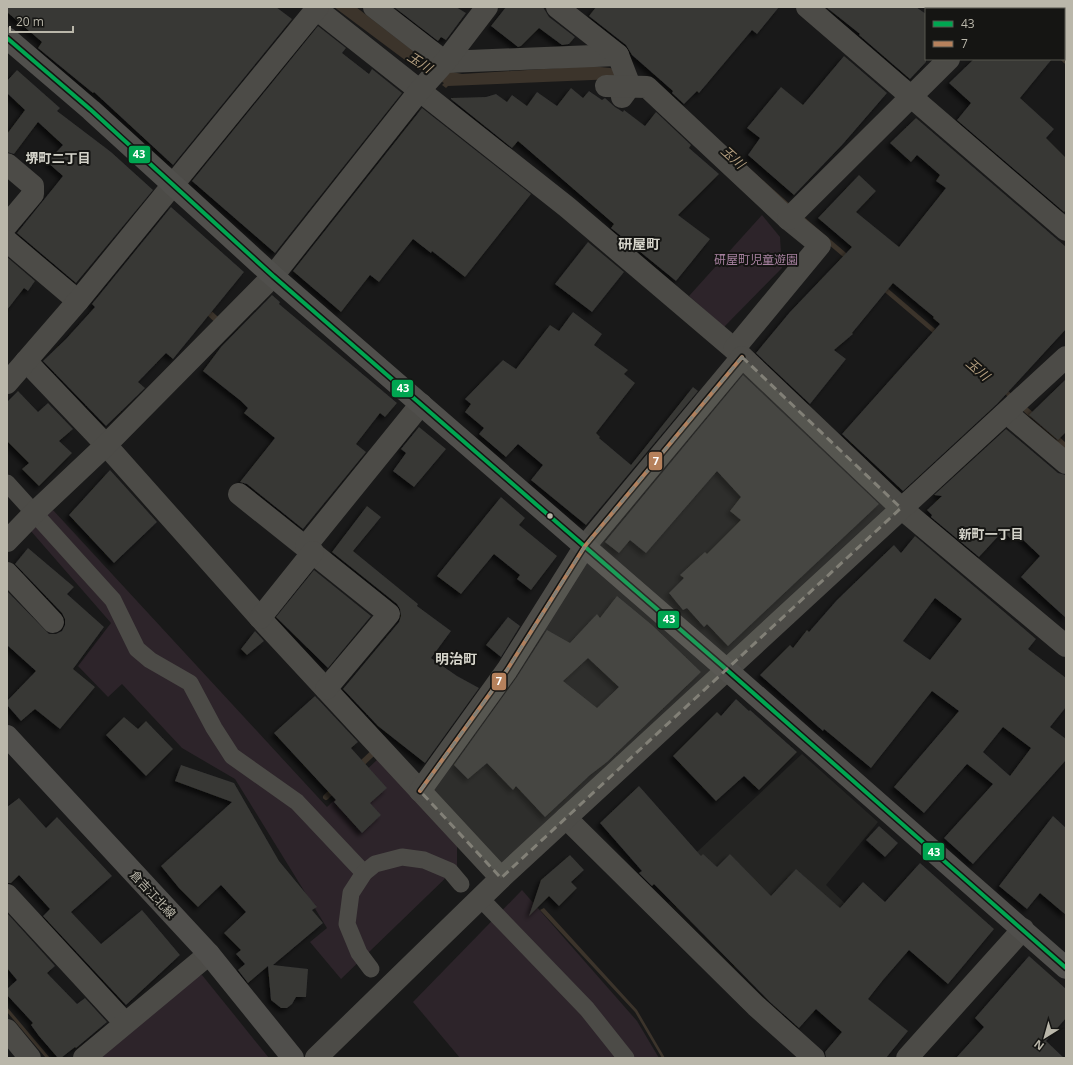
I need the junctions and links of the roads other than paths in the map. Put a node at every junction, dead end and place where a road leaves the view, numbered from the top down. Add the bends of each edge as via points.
1 (374, 7) edge
2 (487, 7) edge
3 (557, 7) edge
4 (807, 7) edge
5 (316, 8) edge
6 (7, 38) edge
7 (618, 56) junction
8 (948, 60) edge
9 (445, 62) junction
10 (420, 90) junction
11 (912, 97) junction
12 (7, 164) edge
13 (173, 185) junction
14 (788, 219) junction
15 (7, 225) edge
16 (1066, 230) edge
17 (7, 241) edge
18 (273, 276) junction
19 (78, 301) junction
20 (738, 353) junction
21 (1066, 357) edge
22 (26, 362) junction
23 (7, 383) edge
24 (421, 404) junction
25 (1007, 413) junction
26 (106, 445) junction
27 (1066, 463) edge
28 (7, 483) edge
29 (239, 494) dead end
30 (901, 508) junction
31 (34, 512) junction
32 (7, 541) edge
33 (584, 546) junction
34 (309, 549) junction
35 (7, 573) edge
36 (260, 618) junction
37 (53, 622) dead end
38 (1066, 646) edge
39 (727, 670) junction
40 (326, 689) junction
41 (7, 736) edge
42 (420, 791) junction
43 (566, 818) junction
44 (364, 873) junction
45 (501, 878) junction
46 (461, 884) dead end
47 (7, 895) edge
48 (481, 899) junction
49 (1022, 929) junction
50 (209, 954) junction
51 (1066, 968) edge
52 (371, 969) dead end
53 (125, 1023) junction
54 (7, 1030) edge
55 (30, 1058) edge
56 (84, 1058) edge
57 (292, 1058) edge
58 (316, 1058) edge
59 (626, 1058) edge
60 (814, 1058) edge
61 (907, 1058) edge

1 - 9 street
2 - 9 street
3 - 7 street
4 - 11 street
5 - 10 street
5 - 13 street
6 - 13 main road
7 - 9 street
7 - 14 street via 619,90 646,87
8 - 11 street
9 - 10 street
10 - 18 street
10 - 20 street via 567,207
11 - 14 street
11 - 16 street
12 - 15 street via 33,186 33,194
13 - 18 main road
13 - 19 street
14 - 20 street via 820,245
17 - 19 street
18 - 24 main road
18 - 26 street
19 - 22 street
20 - 30 street
20 - 33 street
21 - 25 street
22 - 23 street
22 - 26 street
24 - 33 main road
24 - 34 street
25 - 27 street
25 - 30 street
26 - 31 street
26 - 36 street
28 - 31 street
29 - 34 street
30 - 38 street
30 - 39 street
31 - 32 street
31 - 44 street via 113,600 137,649 150,660 190,683 232,756 298,802
33 - 39 main road
33 - 42 street via 507,670
34 - 36 street
34 - 40 street via 389,614
35 - 37 street
36 - 40 street
39 - 43 street
39 - 49 main road
40 - 42 street
41 - 50 main road, 倉吉江北線
42 - 45 street
43 - 45 street
43 - 60 street via 756,1006
44 - 46 street via 375,864 402,857 424,860 450,871
44 - 52 street via 351,893 347,924 359,954
45 - 48 street
47 - 53 street
48 - 58 street
48 - 59 street via 586,1010
49 - 51 main road
49 - 61 street
50 - 53 street
50 - 57 main road, 倉吉江北線
53 - 56 street
54 - 55 street

